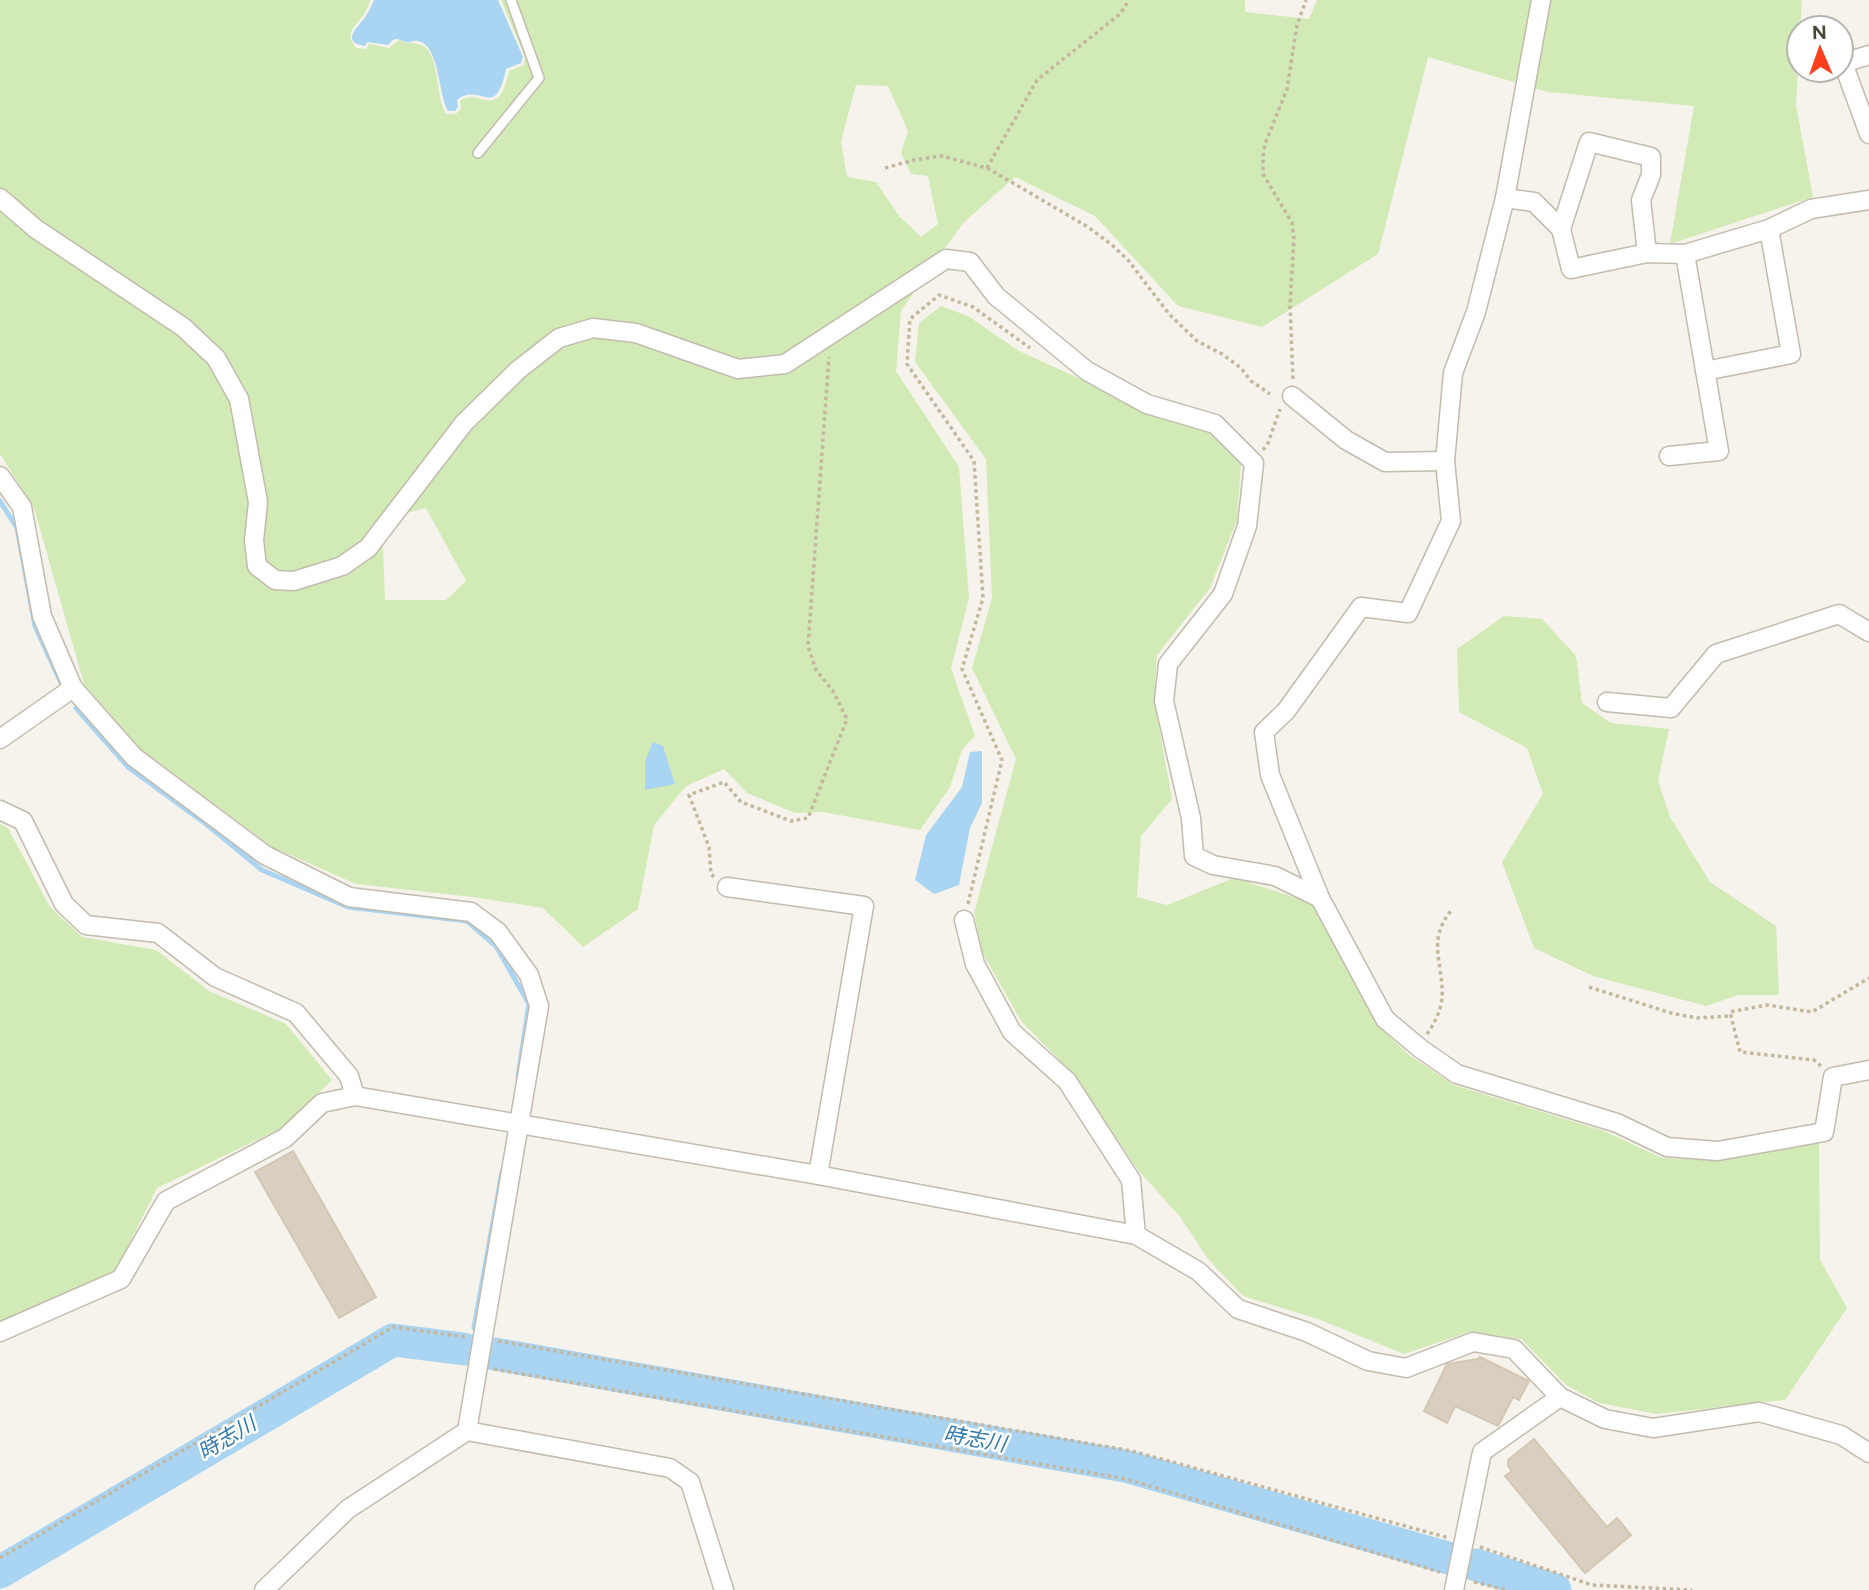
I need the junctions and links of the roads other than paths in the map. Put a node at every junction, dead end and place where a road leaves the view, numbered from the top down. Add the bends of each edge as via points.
1 (511, 0) edge
2 (1541, 0) edge
3 (1869, 55) edge
4 (1869, 134) edge
5 (478, 153) dead end
6 (0, 198) edge
7 (1505, 198) junction
8 (1869, 200) edge
9 (1561, 229) junction
10 (1769, 229) junction
11 (1647, 253) junction
12 (1685, 254) junction
13 (1705, 371) junction
14 (1292, 396) road end
15 (1669, 456) dead end
16 (1445, 461) junction
17 (0, 476) edge
18 (1869, 632) edge
19 (74, 688) junction
20 (1607, 702) dead end
21 (0, 738) edge
22 (0, 810) edge
23 (727, 887) road end
24 (1320, 898) junction
25 (964, 920) road end
26 (1869, 1070) edge
27 (355, 1096) junction
28 (520, 1125) junction
29 (818, 1175) junction
30 (1136, 1235) junction
31 (0, 1332) edge
32 (1560, 1398) junction
33 (467, 1431) junction
34 (1869, 1453) edge
35 (1455, 1583) edge
36 (264, 1590) edge
37 (724, 1590) edge

1 - 5 lane via 540,78
2 - 7 street
3 - 4 street via 1843,63
6 - 24 street via 36,229 183,327 216,358 239,400 258,502 257,566 275,579 294,581 342,566 368,548 464,423 559,338 593,328 636,333 738,369 785,364 946,259 970,262 996,296 1087,371 1147,404 1215,424 1254,463 1247,526 1223,594 1168,664 1164,701 1191,818 1194,856 1213,865 1275,876
7 - 9 street via 1534,202
7 - 16 street via 1476,312 1453,373
8 - 10 street via 1811,209
9 - 11 street via 1571,270
9 - 11 street via 1589,142 1651,157 1651,175 1641,200
10 - 12 street
10 - 13 street via 1791,354
11 - 12 street
12 - 13 street
13 - 15 street via 1719,451
14 - 16 street via 1346,439 1385,462
16 - 24 street via 1451,521 1408,613 1361,607 1286,711 1264,732 1270,775
17 - 19 street via 22,507 43,616
18 - 20 street via 1839,614 1716,654 1671,708
19 - 21 street
19 - 28 street via 134,757 265,855 349,897 471,912 498,932 529,975 539,1006
22 - 27 street via 23,821 64,904 86,925 158,933 215,977 296,1013 349,1076
23 - 29 street via 864,906
24 - 26 street via 1385,1019 1418,1047 1457,1074 1617,1123 1667,1147 1718,1151 1824,1132 1833,1076
25 - 30 street via 975,964 1012,1032 1067,1081 1131,1180
27 - 28 street
27 - 31 street via 322,1103 285,1138 166,1201 121,1279
28 - 29 street
28 - 33 street
29 - 30 street
30 - 32 street via 1198,1271 1238,1309 1307,1332 1368,1361 1406,1368 1473,1342 1514,1349
32 - 34 street via 1605,1419 1653,1427 1759,1412 1841,1435
32 - 35 street via 1482,1452
33 - 36 street via 348,1509
33 - 37 street via 670,1468 690,1482

